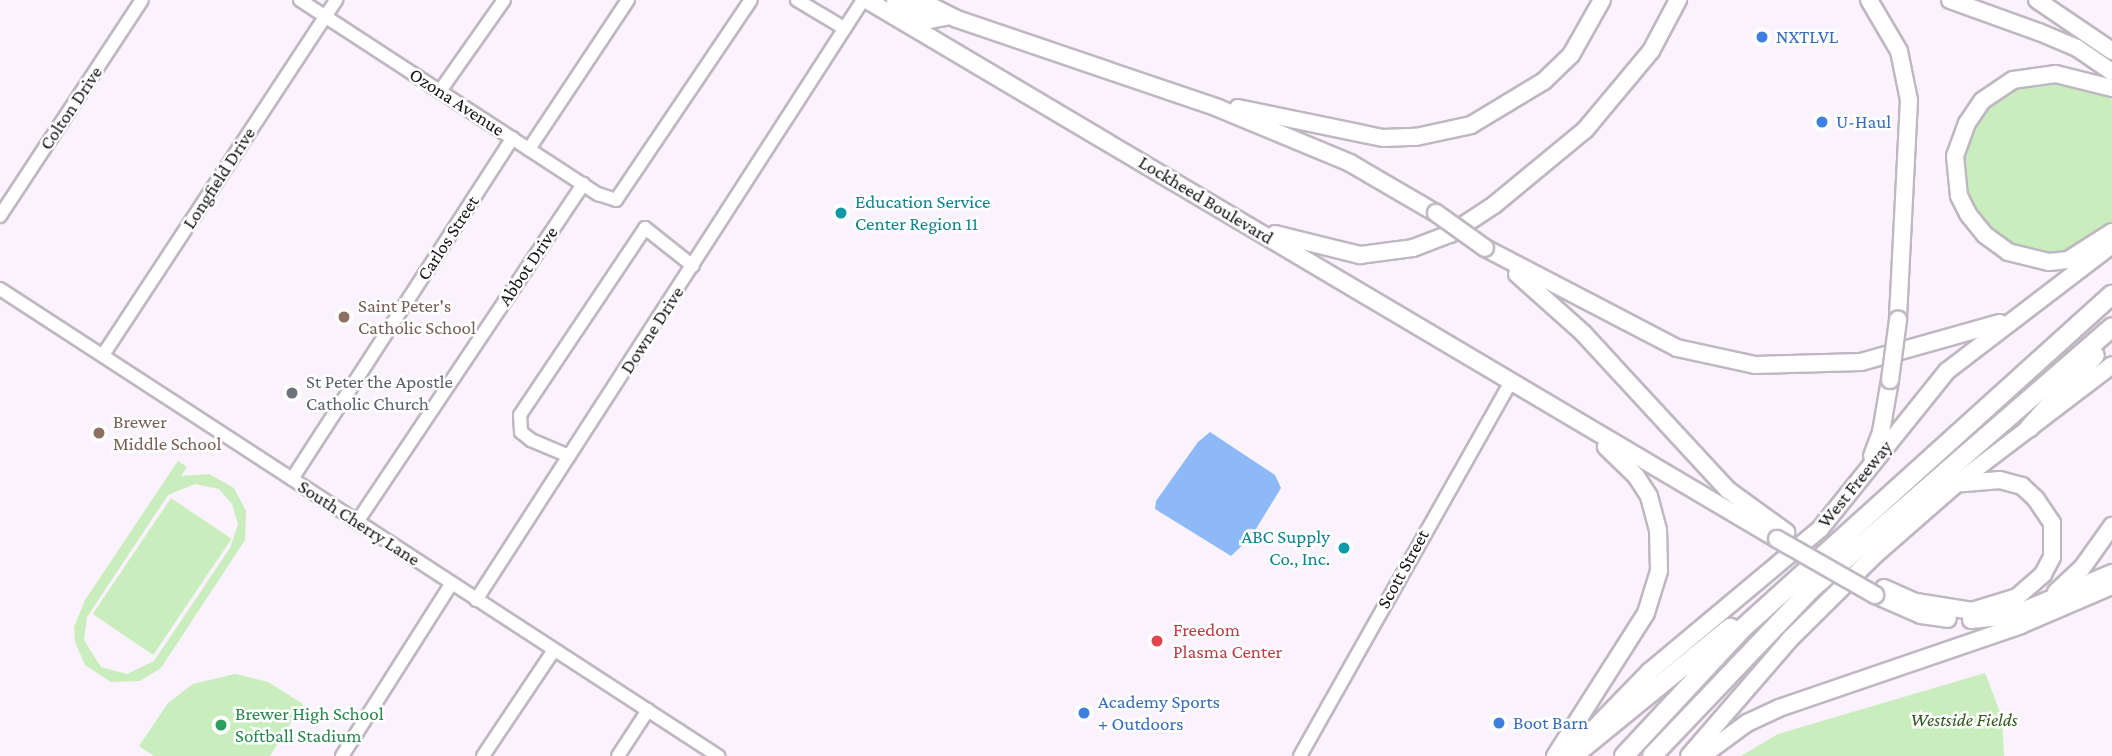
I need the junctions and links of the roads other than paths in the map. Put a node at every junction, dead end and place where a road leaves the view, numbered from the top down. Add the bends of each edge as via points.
1 (142, 0) edge
2 (300, 0) edge
3 (336, 0) edge
4 (504, 0) edge
5 (628, 0) edge
6 (751, 0) edge
7 (797, 0) edge
8 (895, 0) edge
9 (919, 0) edge
10 (1602, 0) edge
11 (1678, 0) edge
12 (1869, 0) edge
13 (1950, 0) edge
14 (2037, 0) edge
15 (869, 2) edge
16 (325, 16) junction
17 (950, 16) junction
18 (844, 28) junction
19 (2112, 51) edge
20 (828, 60) junction
21 (2112, 72) edge
22 (2112, 88) edge
23 (440, 91) junction
24 (1218, 108) junction
25 (513, 138) junction
26 (529, 149) junction
27 (583, 184) junction
28 (0, 216) edge
29 (1255, 229) junction
30 (2112, 232) edge
31 (2112, 245) edge
32 (1485, 248) junction
33 (693, 266) junction
34 (0, 289) edge
35 (2112, 295) edge
36 (2009, 320) junction
37 (2112, 327) edge
38 (2112, 340) edge
39 (103, 355) junction
40 (2112, 365) edge
41 (1510, 383) junction
42 (1544, 402) junction
43 (2029, 428) junction
44 (569, 456) junction
45 (1864, 475) junction
46 (292, 479) junction
47 (1956, 484) junction
48 (357, 522) junction
49 (2112, 526) edge
50 (1781, 535) junction
51 (2112, 573) edge
52 (451, 584) junction
53 (2112, 586) edge
54 (1879, 592) junction
55 (476, 600) junction
56 (2044, 603) junction
57 (1761, 612) junction
58 (554, 650) junction
59 (648, 710) junction
60 (342, 756) edge
61 (483, 756) edge
62 (618, 756) edge
63 (719, 756) edge
64 (1300, 756) edge
65 (1555, 756) edge
66 (1571, 756) edge
67 (1625, 756) edge
68 (1652, 756) edge
69 (1689, 756) edge
70 (1702, 756) edge

1 - 28 street, Colton Drive
2 - 16 street, Ozona Avenue
3 - 16 street, Longfield Drive
4 - 23 street
5 - 26 street
6 - 27 street, Ozona Avenue via 616,200
7 - 18 street
8 - 17 main road via 930,20
9 - 17 main road
10 - 24 main road via 1571,55 1544,81 1493,115 1443,133 1383,138 1233,106
11 - 29 main road via 1651,51 1585,130 1494,205 1450,234 1413,248 1360,255
12 - 45 main road, bridge via 1899,51 1909,100 1898,320 1881,432
13 - 21 main road via 2039,32
14 - 19 main road
15 - 18 street, Downe Drive
15 - 20 street, Downe Drive
15 - 29 main road, Lockheed Boulevard
16 - 23 street, Ozona Avenue
16 - 39 street, Longfield Drive
17 - 24 main road
18 - 20 street, Downe Drive
20 - 33 street, Downe Drive
22 - 30 main road via 2056,74 2013,80 1974,112 1961,135 1955,167 1959,196 1968,214 1985,235 2008,252 2049,262 2068,260
23 - 25 street, Ozona Avenue
24 - 32 main road, bridge via 1350,163 1436,213
25 - 26 street, Ozona Avenue
25 - 46 street, Carlos Street
26 - 27 street, Ozona Avenue
27 - 48 street, Abbot Drive
29 - 41 main road, Lockheed Boulevard
31 - 36 main road, West Freeway
32 - 36 main road via 1677,348 1755,365 1860,362 1920,349
32 - 50 main road via 1583,332 1728,490
33 - 44 street, Downe Drive
33 - 44 street via 649,227 640,232 518,419 521,432 531,440
34 - 39 street, South Cherry Lane
35 - 57 highway, West Freeway
36 - 45 main road, West Freeway via 1935,384
37 - 68 highway via 1811,589
38 - 43 highway
39 - 46 street, South Cherry Lane
40 - 43 main road
41 - 42 main road, Lockheed Boulevard
41 - 64 street, Scott Street
42 - 50 main road
42 - 65 main road via 1615,453 1636,476 1654,513 1660,549 1656,588 1646,613
43 - 47 main road
44 - 55 street, Downe Drive
45 - 66 main road, West Freeway via 1821,529 1641,679
46 - 48 street, South Cherry Lane
47 - 54 main road via 2000,480 2022,486 2036,499 2052,523 2052,557 2043,574 2017,597 1972,611
47 - 69 main road via 1822,606
48 - 52 street, South Cherry Lane
49 - 56 main road via 2082,568
50 - 54 main road, bridge
51 - 56 main road
52 - 55 street, South Cherry Lane
52 - 60 street
53 - 70 main road via 2003,632 1779,708 1739,728
54 - 56 main road via 1921,615 1948,619 2010,616
55 - 58 street, South Cherry Lane
57 - 66 highway via 1742,618
57 - 67 highway, West Freeway
58 - 59 street, South Cherry Lane
58 - 61 street
59 - 62 street
59 - 63 street, South Cherry Lane

